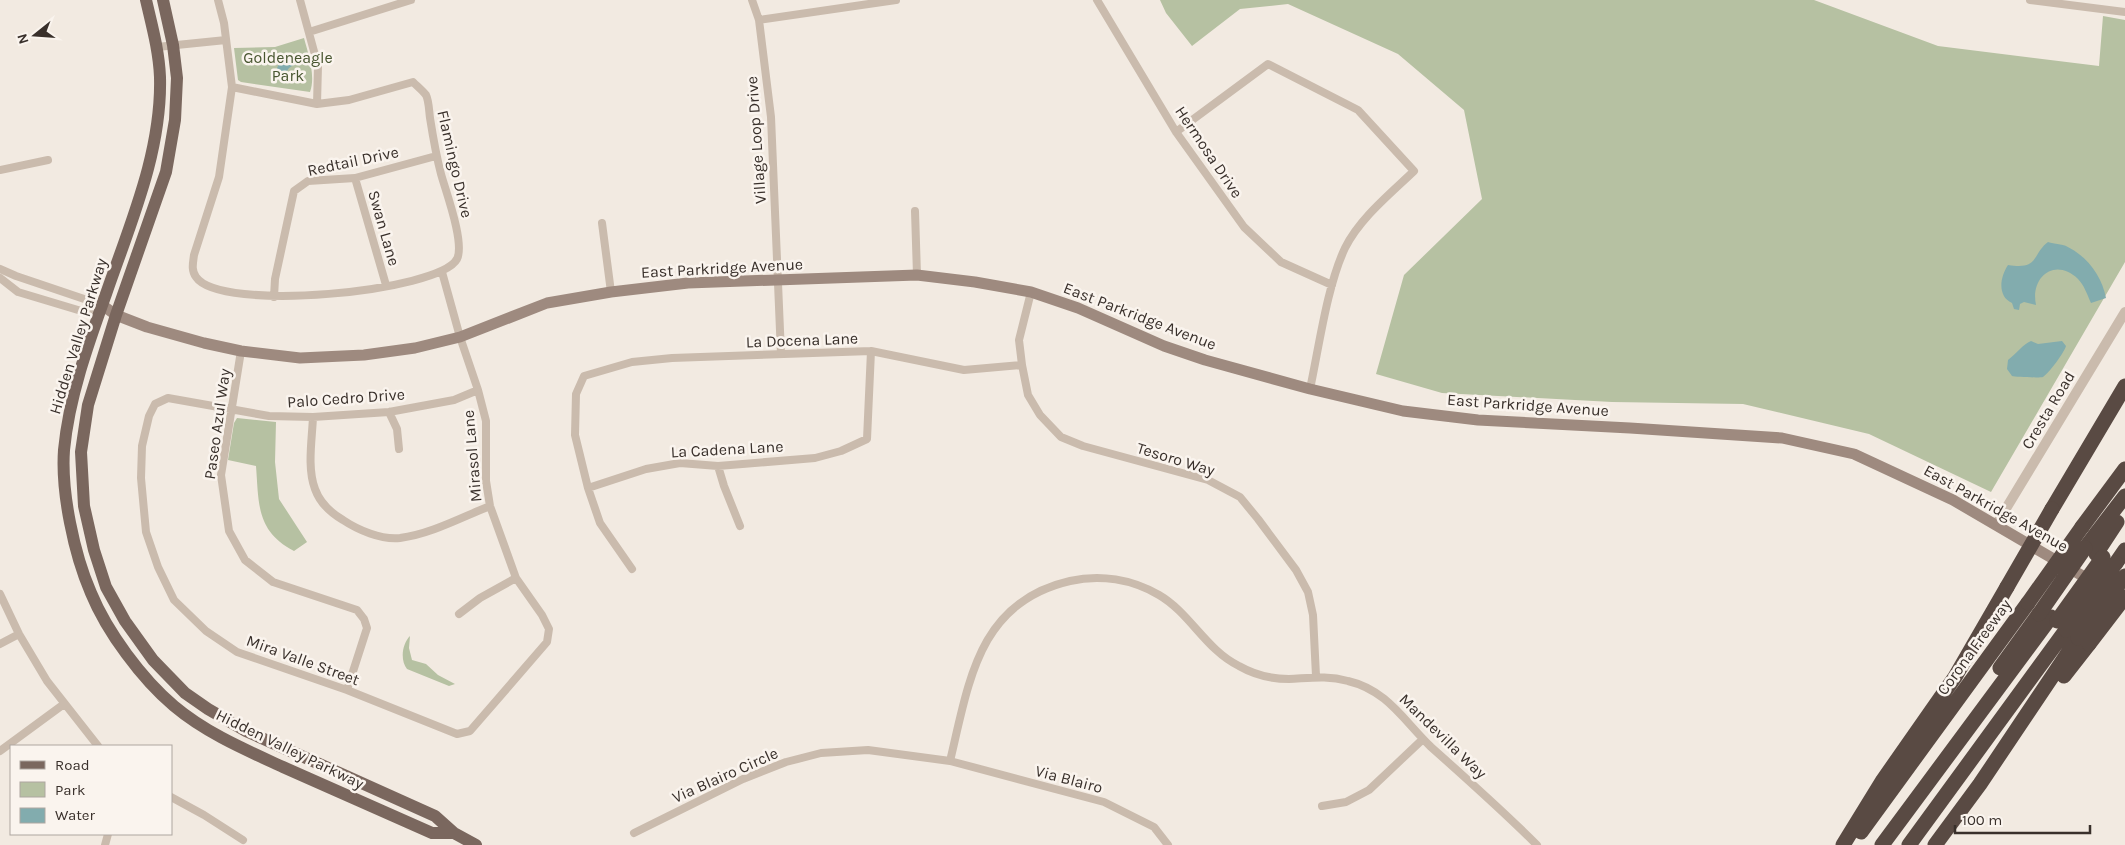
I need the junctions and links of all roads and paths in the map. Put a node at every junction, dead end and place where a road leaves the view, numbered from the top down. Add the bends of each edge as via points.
1 (146, 0) edge
2 (163, 0) edge
3 (218, 0) edge
4 (300, 0) edge
5 (378, 0) edge
6 (410, 0) edge
7 (752, 0) edge
8 (896, 0) edge
9 (1097, 0) edge
10 (2030, 0) edge
11 (381, 9) junction
12 (2125, 12) edge
13 (759, 20) junction
14 (309, 32) junction
15 (226, 40) junction
16 (173, 45) junction
17 (157, 47) junction
18 (232, 87) junction
19 (317, 104) junction
20 (1176, 132) junction
21 (436, 156) junction
22 (48, 160) dead end
23 (0, 170) edge
24 (355, 178) junction
25 (915, 211) dead end
26 (602, 223) dead end
27 (0, 269) edge
28 (442, 272) junction
29 (917, 275) junction
30 (0, 278) edge
31 (777, 280) junction
32 (386, 285) junction
33 (1332, 285) junction
34 (612, 292) junction
35 (1031, 292) junction
36 (274, 297) junction
37 (100, 310) junction
38 (2125, 312) edge
39 (116, 315) junction
40 (460, 337) junction
41 (241, 351) junction
42 (871, 351) junction
43 (781, 354) junction
44 (1022, 365) junction
45 (2125, 386) edge
46 (1310, 389) junction
47 (478, 390) junction
48 (155, 404) joint
49 (231, 408) junction
50 (389, 412) junction
51 (313, 417) junction
52 (399, 449) dead end
53 (718, 466) junction
54 (2125, 469) edge
55 (588, 488) junction
56 (2125, 496) edge
57 (490, 506) junction
58 (2125, 510) edge
59 (1996, 525) junction
60 (740, 526) dead end
61 (2125, 527) edge
62 (2125, 550) edge
63 (2100, 555) junction
64 (632, 569) dead end
65 (2125, 576) edge
66 (516, 578) junction
67 (0, 594) edge
68 (2125, 599) edge
69 (459, 614) dead end
70 (2063, 627) junction
71 (19, 634) junction
72 (0, 644) edge
73 (1316, 676) junction
74 (347, 690) junction
75 (64, 704) junction
76 (457, 734) joint
77 (1423, 738) junction
78 (97, 745) edge
79 (0, 751) edge
80 (950, 761) junction
81 (172, 798) edge
82 (1322, 806) dead end
83 (454, 833) junction
84 (634, 833) dead end
85 (243, 840) dead end
86 (476, 845) edge
87 (1168, 845) edge
88 (1537, 845) edge
89 (1843, 845) edge
90 (1852, 845) edge
91 (1874, 845) edge
92 (1882, 845) edge
93 (1895, 845) edge
94 (1908, 845) edge
95 (1935, 845) edge

1 - 17 main road, Hidden Valley Parkway
2 - 16 main road, Hidden Valley Parkway
3 - 15 street
4 - 14 street
5 - 11 street
6 - 11 street
7 - 13 street, Village Loop Drive
8 - 13 street
9 - 20 street, Hermosa Drive
10 - 12 street
11 - 14 street
13 - 31 street, Village Loop Drive via 771,117
14 - 19 street via 318,66
15 - 16 street
15 - 18 street
16 - 17 street
16 - 39 main road, Hidden Valley Parkway via 177,78 166,172
17 - 37 main road, Hidden Valley Parkway via 160,79 150,167
18 - 19 street
18 - 36 street via 218,177 192,267 196,277 206,286
19 - 21 street, Flamingo Drive via 349,100 413,82 426,96
20 - 33 street, Hermosa Drive via 1244,227 1281,262
20 - 33 street via 1268,64 1358,110 1414,171 1359,226 1345,248
21 - 24 street, Redtail Drive
21 - 28 street, Flamingo Drive via 459,241 458,257
22 - 23 street
24 - 32 street, Swan Lane
24 - 36 street, Redtail Drive via 308,181 294,191
25 - 29 street
26 - 34 street
27 - 37 street
28 - 32 street
28 - 40 street, Mirasol Lane
29 - 31 main road, East Parkridge Avenue
29 - 35 main road, East Parkridge Avenue
30 - 37 street via 18,292
31 - 34 main road, East Parkridge Avenue via 688,283
31 - 43 street, Village Loop Drive
32 - 36 street via 333,295
33 - 46 street
34 - 40 main road, East Parkridge Avenue via 548,303
35 - 44 street, Tesoro Way via 1019,340
35 - 46 main road, East Parkridge Avenue via 1078,308 1164,346
37 - 39 main road, East Parkridge Avenue
37 - 83 main road, Hidden Valley Parkway via 72,402 64,452 67,508 78,554 91,594 111,630 140,671 174,706 199,724 238,746 432,833
38 - 59 street, Cresta Road
39 - 41 main road, East Parkridge Avenue via 204,344
39 - 83 main road, Hidden Valley Parkway via 88,406 81,452 84,506 94,550 106,587 125,621 153,660 185,693 208,709 246,731 435,816
40 - 41 main road, East Parkridge Avenue via 415,348 364,355 300,358
40 - 47 street, Mirasol Lane
41 - 49 street, Paseo Azul Way
42 - 43 street, La Docena Lane
42 - 44 street, La Docena Lane via 964,370
42 - 53 street, La Cadena Lane via 867,439 841,452 815,458
43 - 55 street, La Docena Lane via 632,362 584,376 576,394 575,435
44 - 73 street, Tesoro Way via 1028,394 1040,415 1061,437 1208,480 1240,497 1296,570 1308,592 1313,615
45 - 89 highway, bridge via 1955,677 1882,780
46 - 59 main road, East Parkridge Avenue via 1403,412 1478,420 1782,438 1854,454 1954,500
47 - 50 street, Palo Cedro Drive via 454,400
47 - 57 street, Mirasol Lane via 486,421 486,481
48 - 49 street, Palo Cedro Drive via 168,398
48 - 74 street, Mira Valle Street via 142,446 146,532 174,600 206,631 238,652
49 - 51 street, Palo Cedro Drive via 269,416
49 - 74 street, Paseo Azul Way via 221,476 228,531 245,560 273,582 357,610 364,619 367,628
50 - 51 street, Palo Cedro Drive
50 - 52 street via 397,430
51 - 57 street via 311,471 315,490 329,511 355,528 400,538 430,530
53 - 55 street, La Cadena Lane via 680,463 646,469
53 - 60 street
54 - 90 highway, Corona Freeway, bridge
55 - 64 street via 600,523
56 - 63 highway
57 - 66 street, Mirasol Lane
58 - 63 highway
59 - 68 main road, East Parkridge Avenue
61 - 63 highway
62 - 63 highway
63 - 70 highway, bridge
63 - 70 highway, bridge
65 - 70 highway, bridge
66 - 69 street
66 - 76 street, Mirasol Lane via 542,615 548,629 546,642 470,731
67 - 71 street
68 - 70 highway, bridge
70 - 91 highway
70 - 92 highway
70 - 93 highway
70 - 94 highway
70 - 95 highway via 1980,784
71 - 72 street
71 - 75 street
73 - 77 street, Mandevilla Way via 1349,681 1372,690 1393,704
73 - 80 street, Mandevilla Way via 1268,677 1238,666 1209,644 1159,595 1134,583 1108,578 1079,579 1050,586 1023,599 995,626 978,658
74 - 76 street, Mira Valle Street
75 - 78 street
75 - 79 street
77 - 82 street via 1369,790 1346,802
77 - 88 street, Mandevilla Way
80 - 84 street, Via Blairo Circle via 868,750 821,753 786,762 743,779
80 - 87 street, Via Blairo via 1104,802 1154,826
81 - 85 street
83 - 86 main road, Hidden Valley Parkway

